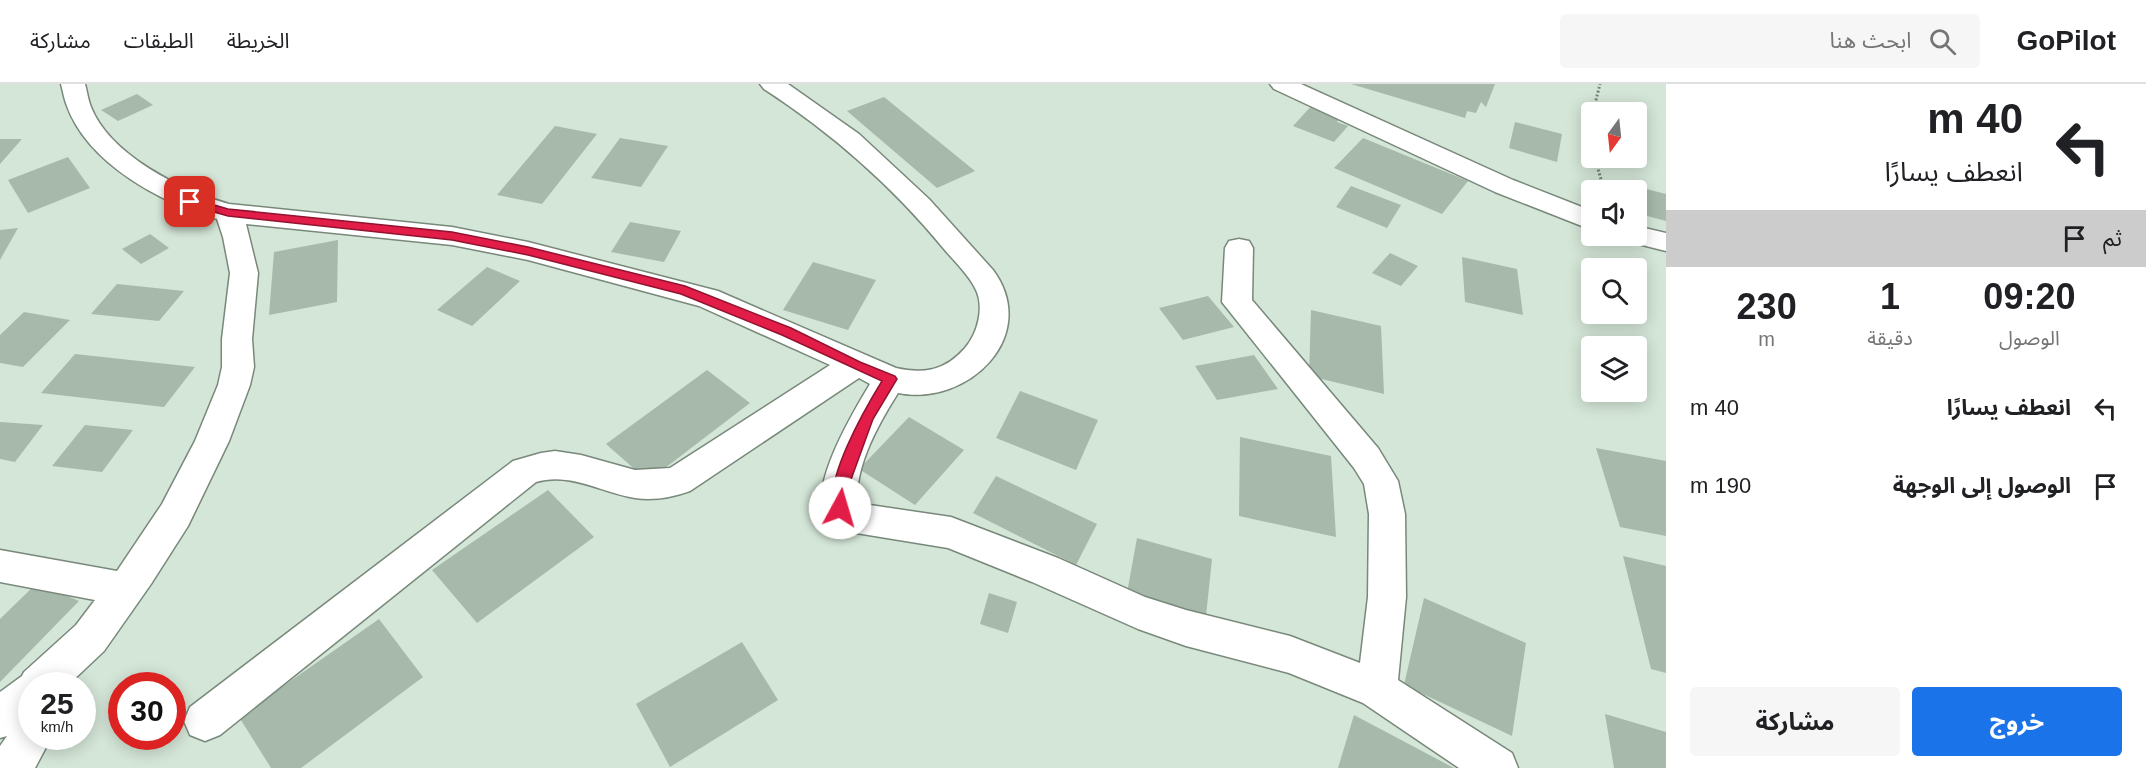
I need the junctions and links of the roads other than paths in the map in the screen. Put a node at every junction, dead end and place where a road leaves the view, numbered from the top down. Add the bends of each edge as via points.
1 (73, 84) edge
2 (772, 84) edge
3 (1282, 84) edge
4 (228, 213) junction
5 (1581, 217) edge
6 (1647, 238) edge
7 (1666, 242) edge
8 (1239, 248) dead end
9 (855, 365) junction
10 (891, 379) junction
11 (0, 566) edge
12 (125, 589) junction
13 (90, 638) junction
14 (53, 672) edge
15 (69, 672) edge
16 (1377, 689) junction
17 (18, 703) edge
18 (0, 718) edge
19 (205, 721) dead end
20 (22, 750) edge
21 (11, 768) edge
22 (1497, 768) edge

1 - 4 street via 78,108 110,150 129,166 174,194
2 - 10 street via 838,129 908,192 992,291 993,327 976,357 962,372 942,382 918,386
3 - 5 street via 1504,186
4 - 9 street via 452,236 528,251 708,298
4 - 12 street via 244,273 234,385 212,441 175,515
6 - 7 street
8 - 16 street via 1237,302 1381,481 1387,514 1387,597
9 - 10 street
9 - 19 street via 678,481 635,484 567,465 543,465 525,471
10 - 16 street via 867,417 852,454 838,496 840,508 856,518 951,533 1138,612 1290,655
11 - 12 street
12 - 13 street
13 - 14 street
13 - 15 street
16 - 22 street
17 - 18 street
20 - 21 street

